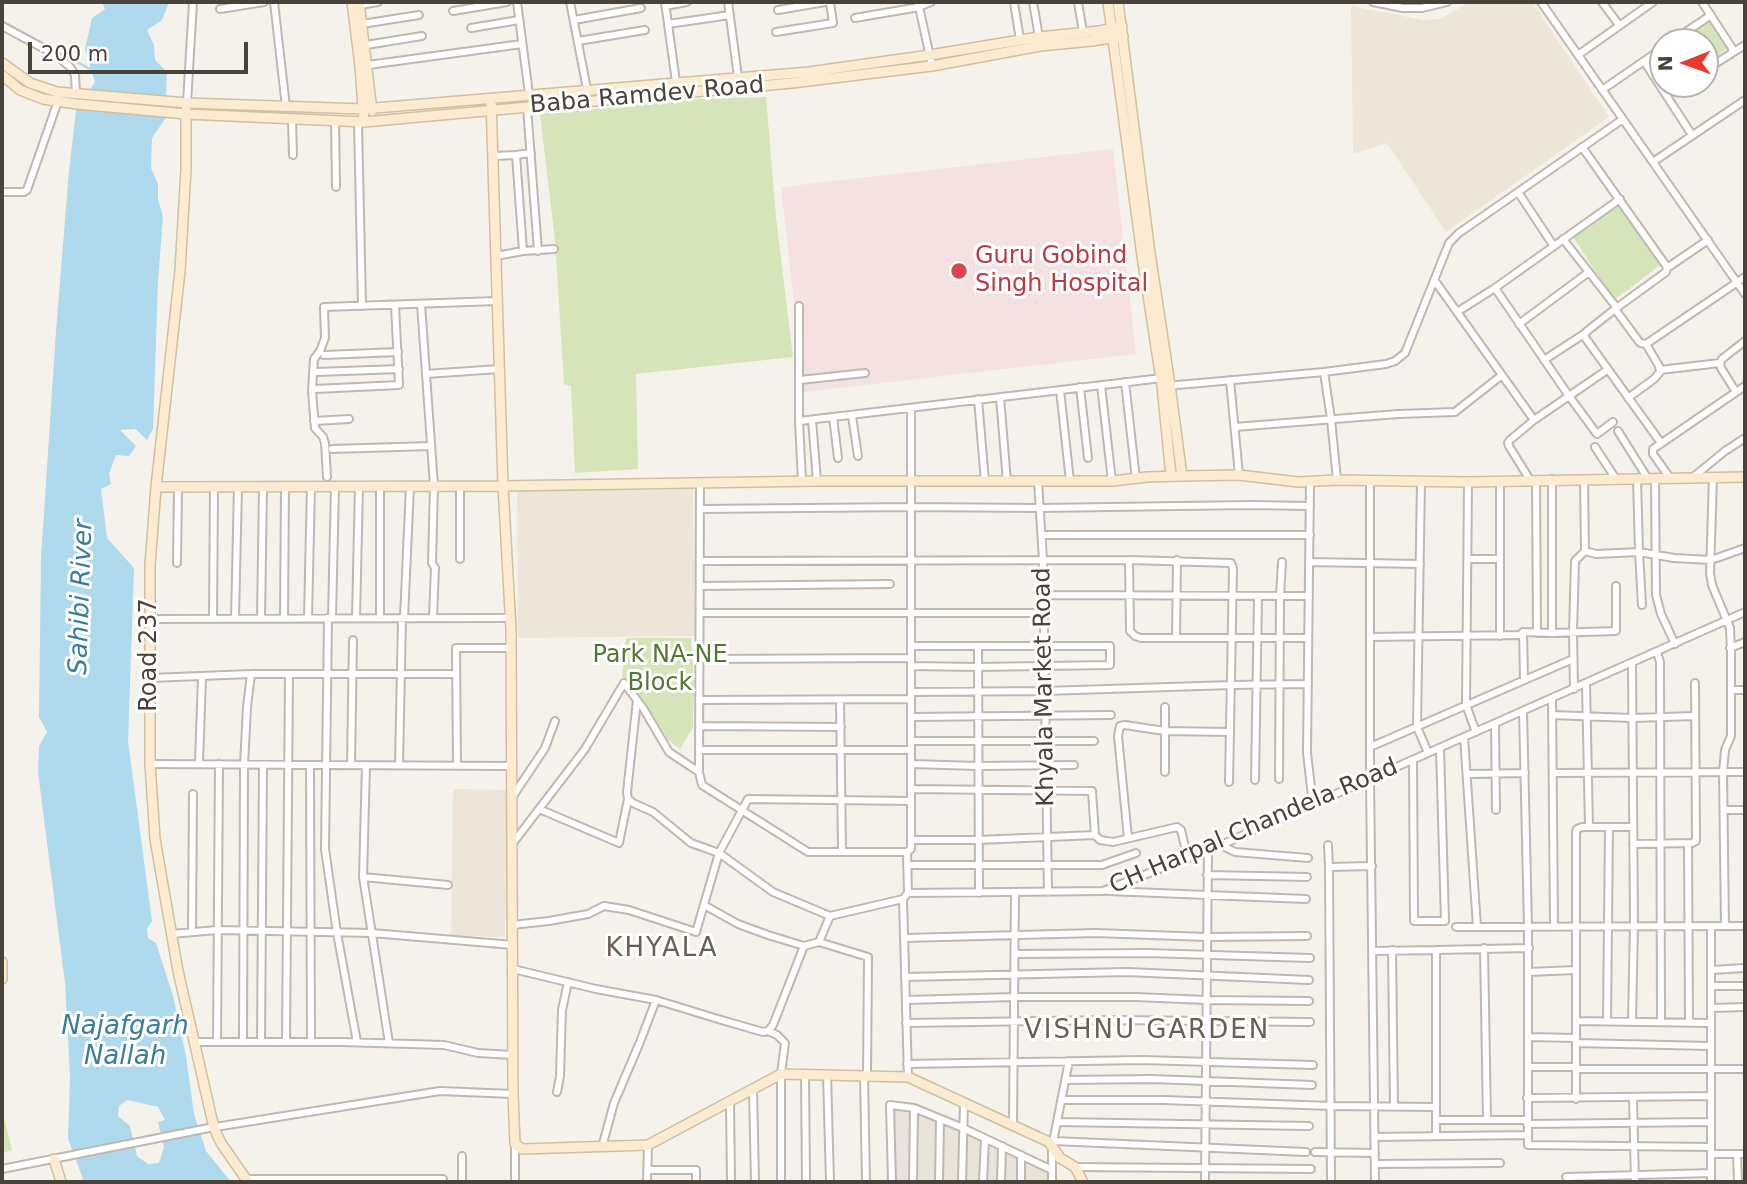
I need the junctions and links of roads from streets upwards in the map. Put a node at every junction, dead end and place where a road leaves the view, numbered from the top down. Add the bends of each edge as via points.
1 (193, 2) edge
2 (264, 2) edge
3 (274, 2) edge
4 (378, 2) edge
5 (507, 2) edge
6 (517, 2) edge
7 (570, 2) edge
8 (687, 2) edge
9 (728, 2) edge
10 (828, 2) edge
11 (931, 2) edge
12 (1014, 2) edge
13 (1033, 2) edge
14 (1078, 2) edge
15 (1108, 2) edge
16 (1118, 2) edge
17 (1373, 2) edge
18 (1447, 2) edge
19 (1541, 2) edge
20 (1602, 2) edge
21 (1653, 2) edge
22 (1702, 2) edge
23 (357, 3) edge
24 (665, 4) edge
25 (919, 4) edge
26 (1402, 5) edge
27 (641, 8) dead end
28 (220, 9) dead end
29 (778, 10) dead end
30 (453, 11) dead end
31 (419, 15) dead end
32 (730, 15) junction
33 (1711, 15) junction
34 (855, 19) dead end
35 (519, 20) junction
36 (574, 20) junction
37 (362, 24) junction
38 (668, 24) junction
39 (1619, 25) junction
40 (2, 26) edge
41 (471, 27) dead end
42 (1692, 28) edge
43 (645, 30) dead end
44 (776, 32) dead end
45 (1083, 32) junction
46 (1117, 32) junction
47 (422, 36) dead end
48 (1039, 37) junction
49 (1020, 40) junction
50 (578, 41) junction
51 (522, 44) junction
52 (366, 45) junction
53 (1745, 45) edge
54 (1731, 53) junction
55 (930, 55) junction
56 (1578, 55) junction
57 (1649, 58) edge
58 (1644, 61) junction
59 (1719, 61) edge
60 (2, 63) edge
61 (368, 65) junction
62 (932, 66) junction
63 (1649, 69) edge
64 (2, 75) edge
65 (738, 77) junction
66 (707, 80) junction
67 (676, 82) junction
68 (587, 89) junction
69 (708, 90) junction
70 (1602, 90) junction
71 (529, 94) junction
72 (76, 98) junction
73 (1668, 98) edge
74 (491, 99) junction
75 (1745, 100) edge
76 (58, 101) junction
77 (187, 103) junction
78 (169, 107) junction
79 (286, 107) junction
80 (527, 107) junction
81 (367, 108) junction
82 (491, 110) junction
83 (186, 114) junction
84 (292, 119) junction
85 (1623, 119) junction
86 (335, 120) junction
87 (365, 121) junction
88 (1692, 135) junction
89 (1582, 147) junction
90 (531, 153) junction
91 (293, 155) dead end
92 (516, 155) junction
93 (493, 156) junction
94 (1653, 162) junction
95 (336, 187) dead end
96 (2, 192) edge
97 (1518, 192) junction
98 (1620, 199) junction
99 (1563, 239) junction
100 (1708, 240) junction
101 (1553, 245) junction
102 (554, 249) dead end
103 (523, 251) junction
104 (538, 251) junction
105 (496, 256) junction
106 (1667, 268) junction
107 (1589, 272) junction
108 (1745, 277) edge
109 (1434, 281) junction
110 (1737, 282) junction
111 (1495, 288) junction
112 (1745, 294) edge
113 (497, 301) junction
114 (421, 304) junction
115 (396, 305) junction
116 (362, 306) junction
117 (799, 306) dead end
118 (1616, 308) junction
119 (1457, 312) junction
120 (1519, 324) junction
121 (1584, 334) junction
122 (1745, 341) edge
123 (1646, 344) junction
124 (398, 352) junction
125 (324, 355) dead end
126 (1544, 360) junction
127 (1720, 363) junction
128 (398, 369) junction
129 (499, 369) junction
130 (1607, 370) junction
131 (1660, 370) junction
132 (316, 372) dead end
133 (1324, 372) junction
134 (865, 373) dead end
135 (426, 374) junction
136 (1502, 375) junction
137 (800, 380) junction
138 (1230, 380) junction
139 (1125, 382) junction
140 (1166, 382) junction
141 (1101, 385) junction
142 (1745, 386) edge
143 (1080, 387) junction
144 (316, 389) dead end
145 (1060, 390) junction
146 (1736, 392) junction
147 (1569, 396) junction
148 (1000, 397) junction
149 (1628, 398) junction
150 (978, 399) junction
151 (911, 408) junction
152 (852, 415) junction
153 (834, 418) junction
154 (349, 419) dead end
155 (1331, 419) junction
156 (812, 420) junction
157 (1534, 420) junction
158 (314, 421) junction
159 (799, 421) junction
160 (1613, 422) dead end
161 (1235, 427) junction
162 (1618, 431) dead end
163 (1745, 438) edge
164 (1661, 443) junction
165 (431, 446) junction
166 (1595, 447) dead end
167 (332, 450) dead end
168 (858, 456) dead end
169 (838, 458) dead end
170 (1088, 458) dead end
171 (1239, 475) junction
172 (1171, 476) junction
173 (1182, 476) junction
174 (327, 477) dead end
175 (1713, 477) junction
176 (1745, 477) edge
177 (1670, 478) junction
178 (1692, 478) junction
179 (1136, 479) junction
180 (1584, 479) junction
181 (1616, 479) junction
182 (1637, 479) junction
183 (1651, 479) junction
184 (1337, 480) junction
185 (1533, 480) junction
186 (1552, 480) junction
187 (802, 481) junction
188 (817, 481) junction
189 (1038, 481) junction
190 (1070, 481) junction
191 (1112, 481) junction
192 (1310, 481) junction
193 (1370, 481) junction
194 (1421, 481) junction
195 (1500, 481) junction
196 (700, 482) junction
197 (911, 482) junction
198 (985, 482) junction
199 (1007, 482) junction
200 (1468, 482) junction
201 (177, 486) junction
202 (214, 486) junction
203 (238, 486) junction
204 (263, 486) junction
205 (285, 486) junction
206 (311, 486) junction
207 (335, 486) junction
208 (359, 486) junction
209 (380, 486) junction
210 (410, 486) junction
211 (434, 486) junction
212 (460, 486) junction
213 (503, 486) junction
214 (156, 487) junction
215 (1310, 506) junction
216 (910, 507) junction
217 (1040, 508) junction
218 (700, 509) junction
219 (1310, 534) junction
220 (1042, 535) junction
221 (1745, 548) edge
222 (1585, 551) junction
223 (1639, 552) junction
224 (1656, 555) junction
225 (460, 559) dead end
226 (1468, 559) junction
227 (1500, 559) junction
228 (911, 560) junction
229 (1043, 560) junction
230 (1129, 560) junction
231 (1177, 560) junction
232 (1711, 560) junction
233 (700, 561) junction
234 (1282, 562) dead end
235 (1309, 562) junction
236 (177, 563) dead end
237 (1370, 563) junction
238 (1420, 564) junction
239 (890, 584) dead end
240 (700, 586) junction
241 (1616, 586) dead end
242 (1044, 594) junction
243 (1130, 595) junction
244 (1177, 595) junction
245 (1232, 595) junction
246 (1258, 596) junction
247 (1280, 596) junction
248 (1309, 596) junction
249 (1642, 605) dead end
250 (911, 612) junction
251 (1745, 612) edge
252 (700, 613) junction
253 (1044, 613) junction
254 (261, 618) junction
255 (308, 618) junction
256 (330, 618) junction
257 (356, 618) junction
258 (380, 618) junction
259 (403, 618) junction
260 (433, 618) junction
261 (510, 618) junction
262 (149, 619) junction
263 (213, 619) junction
264 (235, 619) junction
265 (284, 619) junction
266 (1727, 620) junction
267 (1523, 632) junction
268 (1573, 632) junction
269 (1538, 633) junction
270 (1552, 634) junction
271 (1370, 636) junction
272 (1419, 636) junction
273 (1467, 636) junction
274 (1500, 636) junction
275 (1257, 637) junction
276 (1176, 638) junction
277 (1231, 638) junction
278 (1280, 638) junction
279 (1308, 638) junction
280 (353, 640) dead end
281 (1745, 642) edge
282 (1675, 644) junction
283 (911, 646) junction
284 (978, 646) junction
285 (1044, 646) junction
286 (511, 648) junction
287 (1730, 648) junction
288 (1657, 652) junction
289 (700, 659) junction
290 (1573, 659) junction
291 (911, 662) junction
292 (1632, 663) junction
293 (1045, 666) junction
294 (977, 667) junction
295 (251, 674) junction
296 (289, 674) junction
297 (328, 674) junction
298 (352, 674) junction
299 (402, 674) junction
300 (456, 674) junction
301 (202, 677) junction
302 (150, 678) junction
303 (1524, 679) junction
304 (1586, 683) junction
305 (1695, 683) dead end
306 (1308, 684) junction
307 (1231, 685) junction
308 (1256, 685) junction
309 (1280, 685) junction
310 (1574, 689) junction
311 (1731, 690) junction
312 (1745, 690) edge
313 (977, 691) junction
314 (1045, 691) junction
315 (911, 695) junction
316 (1552, 698) junction
317 (840, 699) junction
318 (637, 701) junction
319 (700, 701) junction
320 (1466, 705) junction
321 (1165, 707) dead end
322 (1523, 711) junction
323 (1111, 715) dead end
324 (1552, 715) junction
325 (1045, 716) junction
326 (1588, 716) junction
327 (1695, 716) junction
328 (911, 717) junction
329 (977, 717) junction
330 (1660, 717) junction
331 (1632, 718) junction
332 (555, 721) dead end
333 (1495, 724) junction
334 (699, 726) junction
335 (841, 727) junction
336 (1417, 727) junction
337 (1165, 731) junction
338 (1230, 732) junction
339 (1476, 732) junction
340 (1464, 737) junction
341 (911, 741) junction
342 (978, 741) junction
343 (1046, 741) junction
344 (1094, 741) dead end
345 (1370, 747) junction
346 (1440, 748) junction
347 (699, 750) junction
348 (841, 750) junction
349 (911, 750) junction
350 (1428, 754) junction
351 (1413, 760) junction
352 (199, 763) junction
353 (150, 764) junction
354 (219, 764) junction
355 (911, 764) junction
356 (244, 765) junction
357 (263, 765) junction
358 (288, 765) junction
359 (310, 765) junction
360 (327, 765) junction
361 (351, 765) junction
362 (366, 765) junction
363 (399, 765) junction
364 (457, 765) junction
365 (1046, 765) junction
366 (1074, 765) dead end
367 (512, 766) junction
368 (978, 766) junction
369 (699, 772) junction
370 (1165, 772) dead end
371 (1632, 772) junction
372 (1660, 772) junction
373 (1696, 772) junction
374 (1723, 772) junction
375 (1745, 772) edge
376 (1525, 773) junction
377 (1553, 773) junction
378 (1588, 773) junction
379 (1467, 774) junction
380 (1495, 774) junction
381 (1279, 779) dead end
382 (1370, 779) junction
383 (1255, 780) dead end
384 (1229, 782) dead end
385 (911, 789) junction
386 (978, 790) junction
387 (1046, 791) junction
388 (194, 794) dead end
389 (512, 798) junction
390 (628, 799) junction
391 (842, 800) junction
392 (911, 801) junction
393 (1313, 805) junction
394 (539, 809) junction
395 (742, 810) junction
396 (1496, 810) dead end
397 (1724, 810) junction
398 (1745, 810) edge
399 (1589, 827) junction
400 (1609, 827) junction
401 (1633, 827) junction
402 (1095, 835) junction
403 (1046, 837) junction
404 (1128, 838) junction
405 (911, 840) junction
406 (978, 840) junction
407 (512, 844) junction
408 (1633, 844) junction
409 (1661, 844) junction
410 (1688, 844) junction
411 (1221, 845) junction
412 (1328, 845) dead end
413 (842, 851) junction
414 (1208, 851) junction
415 (907, 852) junction
416 (719, 853) junction
417 (1136, 853) dead end
418 (1308, 858) dead end
419 (1188, 859) junction
420 (907, 865) junction
421 (978, 865) junction
422 (1047, 865) junction
423 (1372, 866) junction
424 (1329, 867) junction
425 (1207, 875) junction
426 (363, 877) junction
427 (1307, 877) dead end
428 (448, 885) dead end
429 (1103, 891) junction
430 (1048, 892) junction
431 (979, 893) junction
432 (1015, 893) junction
433 (906, 896) junction
434 (1207, 896) junction
435 (1306, 899) dead end
436 (704, 905) junction
437 (830, 916) junction
438 (512, 925) junction
439 (1528, 926) junction
440 (1554, 926) junction
441 (1577, 926) junction
442 (1608, 926) junction
443 (1634, 926) junction
444 (1661, 926) junction
445 (1689, 926) junction
446 (1711, 926) junction
447 (1725, 926) junction
448 (1745, 926) edge
449 (1456, 927) dead end
450 (1477, 927) junction
451 (217, 930) junction
452 (243, 931) junction
453 (262, 931) junction
454 (191, 932) junction
455 (286, 932) junction
456 (312, 932) junction
457 (337, 933) junction
458 (372, 933) junction
459 (171, 934) junction
460 (1015, 935) junction
461 (1307, 936) dead end
462 (1206, 937) junction
463 (904, 938) junction
464 (819, 942) junction
465 (513, 946) junction
466 (804, 946) junction
467 (1484, 948) junction
468 (1529, 948) junction
469 (1392, 950) junction
470 (1436, 950) junction
471 (1373, 951) junction
472 (1015, 954) junction
473 (1206, 954) junction
474 (1310, 958) dead end
475 (2, 962) edge
476 (1745, 968) edge
477 (513, 969) junction
478 (1576, 970) junction
479 (1711, 970) junction
480 (1528, 972) junction
481 (1014, 975) junction
482 (1206, 976) junction
483 (905, 977) junction
484 (2, 979) edge
485 (1309, 980) dead end
486 (568, 982) junction
487 (1711, 986) junction
488 (1745, 986) edge
489 (1014, 997) junction
490 (656, 1000) junction
491 (906, 1000) junction
492 (1206, 1000) junction
493 (1309, 1001) dead end
494 (1745, 1007) edge
495 (1711, 1008) junction
496 (1014, 1021) junction
497 (1576, 1021) junction
498 (1607, 1021) junction
499 (1632, 1021) junction
500 (1206, 1022) junction
501 (1310, 1022) dead end
502 (1661, 1022) junction
503 (1689, 1022) junction
504 (906, 1023) junction
505 (1711, 1023) junction
506 (768, 1031) junction
507 (1528, 1037) junction
508 (1576, 1041) junction
509 (195, 1042) junction
510 (217, 1042) junction
511 (243, 1042) junction
512 (261, 1042) junction
513 (286, 1042) junction
514 (311, 1042) junction
515 (357, 1042) junction
516 (389, 1043) junction
517 (1711, 1046) junction
518 (513, 1055) junction
519 (1069, 1061) junction
520 (1013, 1062) junction
521 (1205, 1062) junction
522 (907, 1064) junction
523 (1312, 1065) dead end
524 (1528, 1067) junction
525 (1576, 1068) junction
526 (1711, 1069) junction
527 (1745, 1069) edge
528 (780, 1074) junction
529 (805, 1074) junction
530 (827, 1075) junction
531 (866, 1076) junction
532 (908, 1077) junction
533 (1066, 1080) junction
534 (1205, 1081) junction
535 (1312, 1085) dead end
536 (753, 1088) junction
537 (557, 1092) dead end
538 (513, 1094) junction
539 (1711, 1096) junction
540 (1527, 1098) junction
541 (1633, 1098) junction
542 (1576, 1099) junction
543 (1062, 1100) junction
544 (730, 1101) junction
545 (964, 1102) junction
546 (1205, 1102) junction
547 (1331, 1106) junction
548 (1374, 1107) junction
549 (1394, 1107) junction
550 (1436, 1107) junction
551 (914, 1108) junction
552 (940, 1119) junction
553 (1436, 1120) junction
554 (1487, 1120) junction
555 (1057, 1122) junction
556 (1527, 1122) junction
557 (1633, 1122) junction
558 (1711, 1122) junction
559 (1013, 1125) junction
560 (1205, 1125) junction
561 (1309, 1126) dead end
562 (214, 1128) junction
563 (963, 1128) junction
564 (1527, 1135) junction
565 (1436, 1136) junction
566 (1374, 1137) junction
567 (985, 1140) junction
568 (515, 1144) junction
569 (1053, 1144) junction
570 (648, 1145) junction
571 (1633, 1145) junction
572 (1003, 1146) junction
573 (601, 1147) junction
574 (1205, 1147) junction
575 (1711, 1150) junction
576 (1306, 1152) dead end
577 (1315, 1152) dead end
578 (1332, 1152) junction
579 (1374, 1153) junction
580 (1741, 1154) edge
581 (1021, 1155) junction
582 (462, 1156) dead end
583 (54, 1159) junction
584 (1500, 1163) dead end
585 (1375, 1164) junction
586 (1075, 1167) junction
587 (1205, 1168) junction
588 (2, 1169) edge
589 (1311, 1169) dead end
590 (647, 1170) junction
591 (1052, 1170) junction
592 (1711, 1173) junction
593 (1566, 1177) dead end
594 (443, 1179) dead end
595 (1635, 1179) edge
596 (360, 1180) edge
597 (247, 1181) edge
598 (61, 1182) edge
599 (462, 1182) edge
600 (515, 1182) edge
601 (647, 1182) edge
602 (696, 1182) edge
603 (731, 1182) edge
604 (755, 1182) edge
605 (781, 1182) edge
606 (806, 1182) edge
607 (830, 1182) edge
608 (866, 1182) edge
609 (892, 1182) edge
610 (913, 1182) edge
611 (939, 1182) edge
612 (962, 1182) edge
613 (983, 1182) edge
614 (1002, 1182) edge
615 (1021, 1182) edge
616 (1052, 1182) edge
617 (1083, 1182) edge
618 (1205, 1182) edge
619 (1331, 1182) edge
620 (1375, 1182) edge
621 (1711, 1182) edge
622 (1738, 1182) edge

1 - 77 street
2 - 28 street
3 - 79 street
4 - 23 street
5 - 30 street
6 - 35 street
7 - 36 street
8 - 24 street
9 - 32 street
10 - 29 street
10 - 44 street via 833,23
11 - 25 street
12 - 49 street
13 - 48 street
14 - 45 street
15 - 46 street
16 - 46 street
17 - 26 street
18 - 26 street via 1422,8
19 - 56 street
20 - 39 street
21 - 39 street
22 - 33 street
23 - 37 street
23 - 81 street
24 - 38 street
25 - 34 street
25 - 55 street
27 - 36 street
31 - 37 street
32 - 38 street
32 - 65 street
33 - 42 street
33 - 54 street via 1731,45
35 - 41 street
35 - 51 street
36 - 50 street
37 - 52 street
38 - 67 street
39 - 56 street
40 - 72 street via 70,67
43 - 50 street
45 - 46 street
45 - 48 street
46 - 62 street, Baba Ramdev Road
46 - 140 street
47 - 52 street
48 - 49 street
49 - 55 street
50 - 68 street
51 - 61 street
51 - 71 street
52 - 61 street
53 - 54 street
54 - 59 street
55 - 62 street
55 - 65 street
56 - 70 street
57 - 58 street
58 - 63 street
58 - 70 street
60 - 72 street via 30,83
61 - 81 street
62 - 69 street, Baba Ramdev Road
64 - 76 street via 20,90
65 - 66 street
66 - 67 street
66 - 69 street
67 - 68 street
68 - 71 street
69 - 80 street, Baba Ramdev Road
70 - 85 street
71 - 74 street
72 - 76 street
72 - 78 street
73 - 88 street
74 - 81 street
74 - 82 street
75 - 88 street
76 - 96 street via 27,190
77 - 78 street
77 - 79 street
77 - 83 street, Road 237
78 - 83 street, Baba Ramdev Road
79 - 81 street
80 - 82 street, Baba Ramdev Road
80 - 90 street
81 - 87 street
82 - 87 street, Baba Ramdev Road
82 - 93 street
83 - 84 street, Baba Ramdev Road
83 - 214 street, Road 237 via 180,271
84 - 86 street, Baba Ramdev Road
84 - 91 street
85 - 89 street
85 - 94 street
86 - 87 street, Baba Ramdev Road
86 - 95 street
87 - 116 street
88 - 94 street
89 - 97 street
89 - 98 street
90 - 92 street
90 - 104 street
92 - 93 street
92 - 103 street
93 - 105 street
94 - 100 street
97 - 101 street
97 - 109 street via 1449,243
98 - 99 street
98 - 106 street
99 - 101 street
99 - 107 street
100 - 106 street
100 - 110 street
101 - 111 street
102 - 104 street
103 - 104 street
103 - 105 street
105 - 113 street
106 - 118 street
107 - 118 street
107 - 120 street
108 - 110 street
109 - 119 street
109 - 133 street via 1405,353 1385,364
110 - 112 street
110 - 123 street
111 - 119 street
111 - 120 street
113 - 114 street
113 - 129 street
114 - 115 street
114 - 135 street
115 - 116 street
115 - 124 street
116 - 158 street via 324,307 325,338 313,364
117 - 137 street
118 - 121 street
118 - 123 street via 1640,343
119 - 136 street
120 - 126 street
121 - 126 street
121 - 130 street
122 - 127 street
123 - 131 street
124 - 125 street
124 - 128 street
126 - 147 street
127 - 131 street
127 - 146 street
128 - 132 street
128 - 144 street via 399,384
129 - 135 street
129 - 213 street
130 - 147 street
130 - 149 street
131 - 149 street
133 - 138 street
133 - 155 street
134 - 137 street
135 - 165 street
136 - 155 street via 1455,412
136 - 157 street
137 - 159 street
138 - 140 street
138 - 161 street
139 - 140 street
139 - 141 street
139 - 179 street
140 - 172 street
140 - 173 street
141 - 143 street
141 - 191 street
142 - 146 street
143 - 145 street
143 - 170 street
145 - 148 street
145 - 190 street
146 - 164 street
147 - 157 street
147 - 160 street via 1597,434
148 - 150 street
148 - 199 street
149 - 164 street
150 - 151 street
150 - 198 street
151 - 152 street
151 - 197 street
152 - 153 street
152 - 168 street
153 - 156 street
153 - 169 street
154 - 158 street
155 - 161 street
155 - 184 street
156 - 159 street
156 - 188 street
157 - 185 street via 1508,443
158 - 174 street via 325,443
159 - 187 street
161 - 171 street
162 - 183 street
163 - 178 street
164 - 177 street via 1652,452
165 - 167 street
165 - 211 street
166 - 181 street
171 - 173 street
171 - 192 street
172 - 173 street
172 - 179 street
175 - 176 street
175 - 178 street
175 - 232 street
177 - 178 street
177 - 183 street
179 - 191 street
180 - 181 street
180 - 186 street
180 - 222 street
181 - 182 street
182 - 183 street
182 - 223 street
183 - 224 street
184 - 192 street
184 - 193 street
185 - 186 street
185 - 195 street
185 - 269 street
186 - 270 street
187 - 188 street
187 - 196 street
188 - 197 street
189 - 190 street
189 - 199 street
189 - 217 street, Khyala Market Road
190 - 191 street
192 - 215 street
193 - 194 street
193 - 237 street
194 - 200 street
194 - 238 street
195 - 200 street
195 - 227 street
196 - 213 street
196 - 218 street
197 - 198 street
197 - 216 street
198 - 199 street
200 - 226 street
201 - 202 street
201 - 214 street
201 - 236 street
202 - 203 street
202 - 263 street
203 - 204 street
203 - 264 street
204 - 205 street
204 - 254 street
205 - 206 street
205 - 265 street
206 - 207 street
206 - 255 street
207 - 208 street
207 - 256 street
208 - 209 street
208 - 257 street
209 - 210 street
209 - 258 street
210 - 211 street
210 - 259 street
211 - 212 street
211 - 260 street
212 - 213 street
212 - 225 street
213 - 261 street
214 - 262 street, Road 237
215 - 217 street
215 - 219 street
216 - 217 street
216 - 218 street
216 - 228 street
217 - 220 street, Khyala Market Road
218 - 233 street
219 - 220 street
219 - 235 street
220 - 229 street, Khyala Market Road
221 - 232 street
222 - 223 street
222 - 268 street via 1575,561
223 - 224 street
223 - 249 street
224 - 232 street
224 - 282 street via 1658,605
226 - 227 street
226 - 273 street
227 - 274 street
228 - 229 street
228 - 233 street
228 - 250 street
229 - 230 street
229 - 242 street, Khyala Market Road
230 - 231 street
230 - 243 street
231 - 244 street
231 - 245 street via 1231,563
232 - 266 street via 1712,585
233 - 240 street
234 - 247 street
235 - 237 street
235 - 248 street
237 - 238 street
237 - 271 street
238 - 272 street
239 - 240 street
240 - 252 street
241 - 268 street via 1616,631
242 - 243 street
242 - 253 street, Khyala Market Road
243 - 244 street
243 - 276 street via 1130,631 1135,636
244 - 245 street
244 - 276 street
245 - 246 street
245 - 277 street
246 - 247 street
246 - 275 street
247 - 248 street
247 - 278 street
248 - 279 street
250 - 252 street
250 - 253 street
250 - 283 street
251 - 266 street, CH Harpal Chandela Road
252 - 289 street
253 - 285 street, Khyala Market Road
254 - 264 street
254 - 265 street
255 - 256 street
255 - 265 street
256 - 257 street
256 - 297 street
257 - 258 street
258 - 259 street
259 - 260 street
259 - 299 street
260 - 261 street
261 - 286 street
262 - 263 street
262 - 302 street, Road 237
263 - 264 street
266 - 282 street, CH Harpal Chandela Road
266 - 287 street
267 - 269 street
267 - 274 street
267 - 303 street
268 - 270 street
268 - 290 street
269 - 270 street
271 - 272 street
271 - 345 street
272 - 273 street
272 - 336 street
273 - 274 street
273 - 320 street
275 - 277 street
275 - 278 street
275 - 308 street
276 - 277 street
277 - 307 street
278 - 279 street
278 - 309 street
279 - 306 street
280 - 298 street
281 - 287 street
282 - 288 street, CH Harpal Chandela Road
283 - 284 street
283 - 291 street
284 - 285 street
284 - 294 street
285 - 293 street, Khyala Market Road
285 - 293 street via 1110,646 1110,665
286 - 300 street via 456,648
286 - 367 street
287 - 311 street
288 - 292 street, CH Harpal Chandela Road
288 - 330 street
289 - 291 street
289 - 319 street
290 - 303 street
290 - 310 street
291 - 294 street
291 - 315 street
292 - 304 street, CH Harpal Chandela Road
292 - 331 street
293 - 294 street
293 - 314 street, Khyala Market Road
294 - 313 street
295 - 296 street
295 - 301 street
295 - 356 street
296 - 297 street
296 - 358 street
297 - 298 street
297 - 360 street
298 - 299 street
298 - 361 street
299 - 300 street
299 - 363 street
300 - 364 street
301 - 302 street
301 - 352 street
302 - 353 street, Road 237
303 - 320 street
304 - 310 street, CH Harpal Chandela Road
304 - 326 street
305 - 327 street
306 - 309 street
306 - 393 street via 1307,753
307 - 308 street
307 - 314 street
307 - 338 street
308 - 309 street
308 - 383 street
309 - 381 street
310 - 316 street, CH Harpal Chandela Road
311 - 312 street
311 - 374 street via 1731,736
313 - 314 street
313 - 315 street
313 - 329 street
314 - 325 street, Khyala Market Road
315 - 317 street
315 - 328 street
316 - 322 street, CH Harpal Chandela Road
316 - 324 street
317 - 319 street
317 - 335 street
318 - 369 street via 669,752
318 - 390 street
318 - 394 street via 624,683 585,749
319 - 334 street
320 - 336 street
320 - 339 street
321 - 337 street
322 - 333 street, CH Harpal Chandela Road
322 - 376 street
323 - 325 street
324 - 326 street
324 - 377 street
325 - 329 street
325 - 343 street, Khyala Market Road
326 - 331 street
326 - 378 street
327 - 330 street
327 - 373 street
328 - 329 street
328 - 341 street
329 - 342 street
330 - 331 street
330 - 372 street
331 - 371 street
332 - 389 street via 545,748
333 - 339 street, CH Harpal Chandela Road
333 - 380 street
334 - 335 street
334 - 347 street
335 - 348 street
336 - 345 street
336 - 350 street
337 - 338 street
337 - 370 street
337 - 404 street via 1120,726
338 - 384 street
339 - 340 street, CH Harpal Chandela Road
340 - 346 street, CH Harpal Chandela Road
340 - 379 street
341 - 342 street
341 - 349 street
342 - 343 street
342 - 368 street
343 - 344 street
343 - 365 street, Khyala Market Road
345 - 382 street
346 - 350 street, CH Harpal Chandela Road
346 - 351 street via 1445,921 1414,921
347 - 348 street
347 - 369 street
348 - 349 street
348 - 391 street
349 - 355 street
350 - 351 street, CH Harpal Chandela Road
351 - 382 street, CH Harpal Chandela Road
352 - 353 street
352 - 354 street
353 - 459 street, Road 237 via 155,839
354 - 356 street
354 - 451 street
355 - 368 street
355 - 385 street
356 - 357 street
356 - 452 street
357 - 358 street
357 - 453 street
358 - 359 street
358 - 455 street
359 - 360 street
359 - 456 street
360 - 361 street
360 - 457 street via 325,849
361 - 362 street
362 - 363 street
362 - 426 street
363 - 364 street
364 - 367 street
365 - 366 street
365 - 368 street
365 - 387 street, Khyala Market Road
367 - 389 street
368 - 386 street
369 - 395 street via 702,785
371 - 372 street
371 - 378 street
371 - 401 street
372 - 373 street
372 - 409 street
373 - 374 street
373 - 410 street via 1696,841
374 - 375 street
374 - 397 street
376 - 380 street
376 - 439 street
377 - 378 street
377 - 440 street
378 - 399 street
379 - 380 street
379 - 450 street
380 - 396 street
382 - 393 street, CH Harpal Chandela Road
382 - 423 street
385 - 386 street
385 - 392 street
386 - 387 street
386 - 406 street
387 - 402 street via 1092,791
387 - 403 street, Khyala Market Road
388 - 454 street
389 - 407 street
390 - 394 street via 619,843
390 - 416 street via 653,812 691,844
391 - 392 street
391 - 395 street via 748,799
391 - 413 street
392 - 405 street
393 - 411 street, CH Harpal Chandela Road
394 - 407 street
395 - 413 street via 808,852
395 - 416 street
397 - 398 street
397 - 447 street
399 - 400 street
399 - 441 street via 1576,832
400 - 401 street
400 - 442 street
401 - 408 street
402 - 403 street
402 - 404 street via 1106,842
403 - 406 street
403 - 422 street, Khyala Market Road
404 - 419 street via 1177,827
405 - 406 street
405 - 415 street
406 - 421 street
407 - 438 street
408 - 409 street
408 - 443 street
409 - 410 street
409 - 444 street
410 - 445 street
411 - 414 street, CH Harpal Chandela Road
411 - 418 street via 1235,852
412 - 424 street
413 - 415 street
414 - 419 street, CH Harpal Chandela Road
414 - 425 street
415 - 420 street
416 - 436 street
416 - 437 street via 772,892
417 - 422 street via 1102,864
419 - 429 street, CH Harpal Chandela Road
420 - 421 street
420 - 433 street
421 - 422 street
421 - 431 street
422 - 430 street, Khyala Market Road
423 - 424 street
423 - 471 street
424 - 547 street
425 - 427 street
425 - 434 street
426 - 428 street
426 - 458 street
429 - 430 street, CH Harpal Chandela Road
429 - 434 street
430 - 432 street, CH Harpal Chandela Road
431 - 432 street, CH Harpal Chandela Road
431 - 433 street, CH Harpal Chandela Road
432 - 460 street
433 - 437 street, CH Harpal Chandela Road
433 - 463 street
434 - 435 street
434 - 462 street
436 - 438 street via 696,932 604,906 588,914
436 - 466 street via 738,924
437 - 464 street
438 - 465 street
439 - 440 street
439 - 450 street
439 - 468 street
440 - 441 street
441 - 442 street
441 - 478 street
442 - 443 street
442 - 498 street
443 - 444 street
443 - 499 street
444 - 445 street
444 - 502 street
445 - 446 street
445 - 503 street
446 - 447 street
446 - 479 street
447 - 448 street
449 - 450 street
451 - 452 street
451 - 454 street
451 - 510 street
452 - 453 street
452 - 511 street
453 - 455 street
453 - 512 street
454 - 459 street
455 - 456 street
455 - 513 street
456 - 457 street
456 - 514 street
457 - 458 street
457 - 515 street
458 - 465 street
458 - 516 street
459 - 509 street, Road 237
460 - 462 street
460 - 463 street
460 - 472 street
461 - 462 street
462 - 473 street
463 - 483 street
464 - 466 street
464 - 531 street via 868,957
465 - 477 street
466 - 506 street
467 - 468 street
467 - 470 street
467 - 554 street
468 - 480 street
469 - 470 street
469 - 471 street
469 - 549 street
470 - 550 street
471 - 548 street
472 - 473 street
472 - 481 street
473 - 474 street
473 - 482 street
475 - 484 street
476 - 479 street
477 - 486 street
477 - 518 street
478 - 480 street
478 - 497 street
479 - 487 street
480 - 507 street
481 - 482 street via 1126,972
481 - 483 street
481 - 489 street
482 - 485 street
482 - 492 street
483 - 491 street
486 - 490 street
486 - 537 street
487 - 488 street
487 - 495 street
489 - 491 street
489 - 492 street
489 - 496 street
490 - 506 street
490 - 573 street
491 - 504 street
492 - 493 street
492 - 500 street
494 - 495 street
495 - 505 street
496 - 500 street
496 - 504 street
496 - 520 street
497 - 498 street
497 - 508 street
498 - 499 street
499 - 502 street
500 - 501 street
500 - 521 street
502 - 503 street
503 - 505 street
504 - 522 street
505 - 517 street
506 - 528 street via 785,1043
507 - 508 street
507 - 524 street
508 - 517 street
508 - 525 street
509 - 510 street
509 - 562 street, Road 237
510 - 511 street
511 - 512 street
512 - 513 street
513 - 514 street
514 - 515 street
515 - 516 street
516 - 518 street
517 - 526 street
518 - 538 street
519 - 520 street
519 - 521 street
519 - 533 street
520 - 522 street
520 - 559 street
521 - 523 street
521 - 534 street
522 - 532 street
524 - 525 street
524 - 540 street
525 - 526 street
525 - 542 street
526 - 527 street
526 - 539 street
528 - 529 street
528 - 536 street
528 - 605 street
529 - 530 street
529 - 606 street
530 - 531 street
530 - 607 street
531 - 532 street
531 - 608 street
532 - 545 street
533 - 534 street
533 - 543 street
534 - 535 street
534 - 546 street
536 - 544 street
536 - 604 street
538 - 562 street via 440,1091
538 - 568 street
539 - 541 street
539 - 558 street
540 - 542 street
540 - 556 street
541 - 542 street
541 - 557 street
543 - 546 street
543 - 555 street
544 - 570 street
544 - 603 street
545 - 559 street
545 - 563 street
546 - 547 street
546 - 560 street
547 - 548 street
547 - 578 street
548 - 549 street
548 - 566 street
549 - 550 street
550 - 553 street
551 - 552 street
551 - 609 street via 890,1105
551 - 610 street
552 - 563 street
552 - 611 street
553 - 554 street
553 - 565 street
554 - 556 street
555 - 560 street
555 - 569 street
556 - 557 street
556 - 564 street
557 - 558 street
557 - 571 street
558 - 575 street
559 - 569 street
560 - 561 street
560 - 574 street
562 - 583 street
562 - 597 street, Road 237
563 - 567 street
563 - 612 street
564 - 565 street
564 - 571 street via 1530,1146
565 - 566 street
566 - 579 street
567 - 572 street
567 - 613 street
568 - 573 street via 522,1150
568 - 600 street
569 - 574 street
569 - 586 street via 1060,1158
569 - 591 street
570 - 573 street
570 - 590 street
571 - 575 street
571 - 595 street
572 - 581 street
572 - 614 street
574 - 576 street
574 - 587 street
575 - 580 street
575 - 592 street
577 - 578 street
578 - 579 street
578 - 619 street
579 - 585 street
580 - 622 street
581 - 591 street
581 - 615 street
582 - 599 street
583 - 588 street
583 - 598 street
584 - 585 street
585 - 620 street
586 - 587 street
586 - 617 street
587 - 589 street
587 - 618 street
590 - 601 street
590 - 602 street via 696,1170
591 - 616 street
592 - 595 street
592 - 621 street
593 - 595 street
594 - 596 street
596 - 597 street

